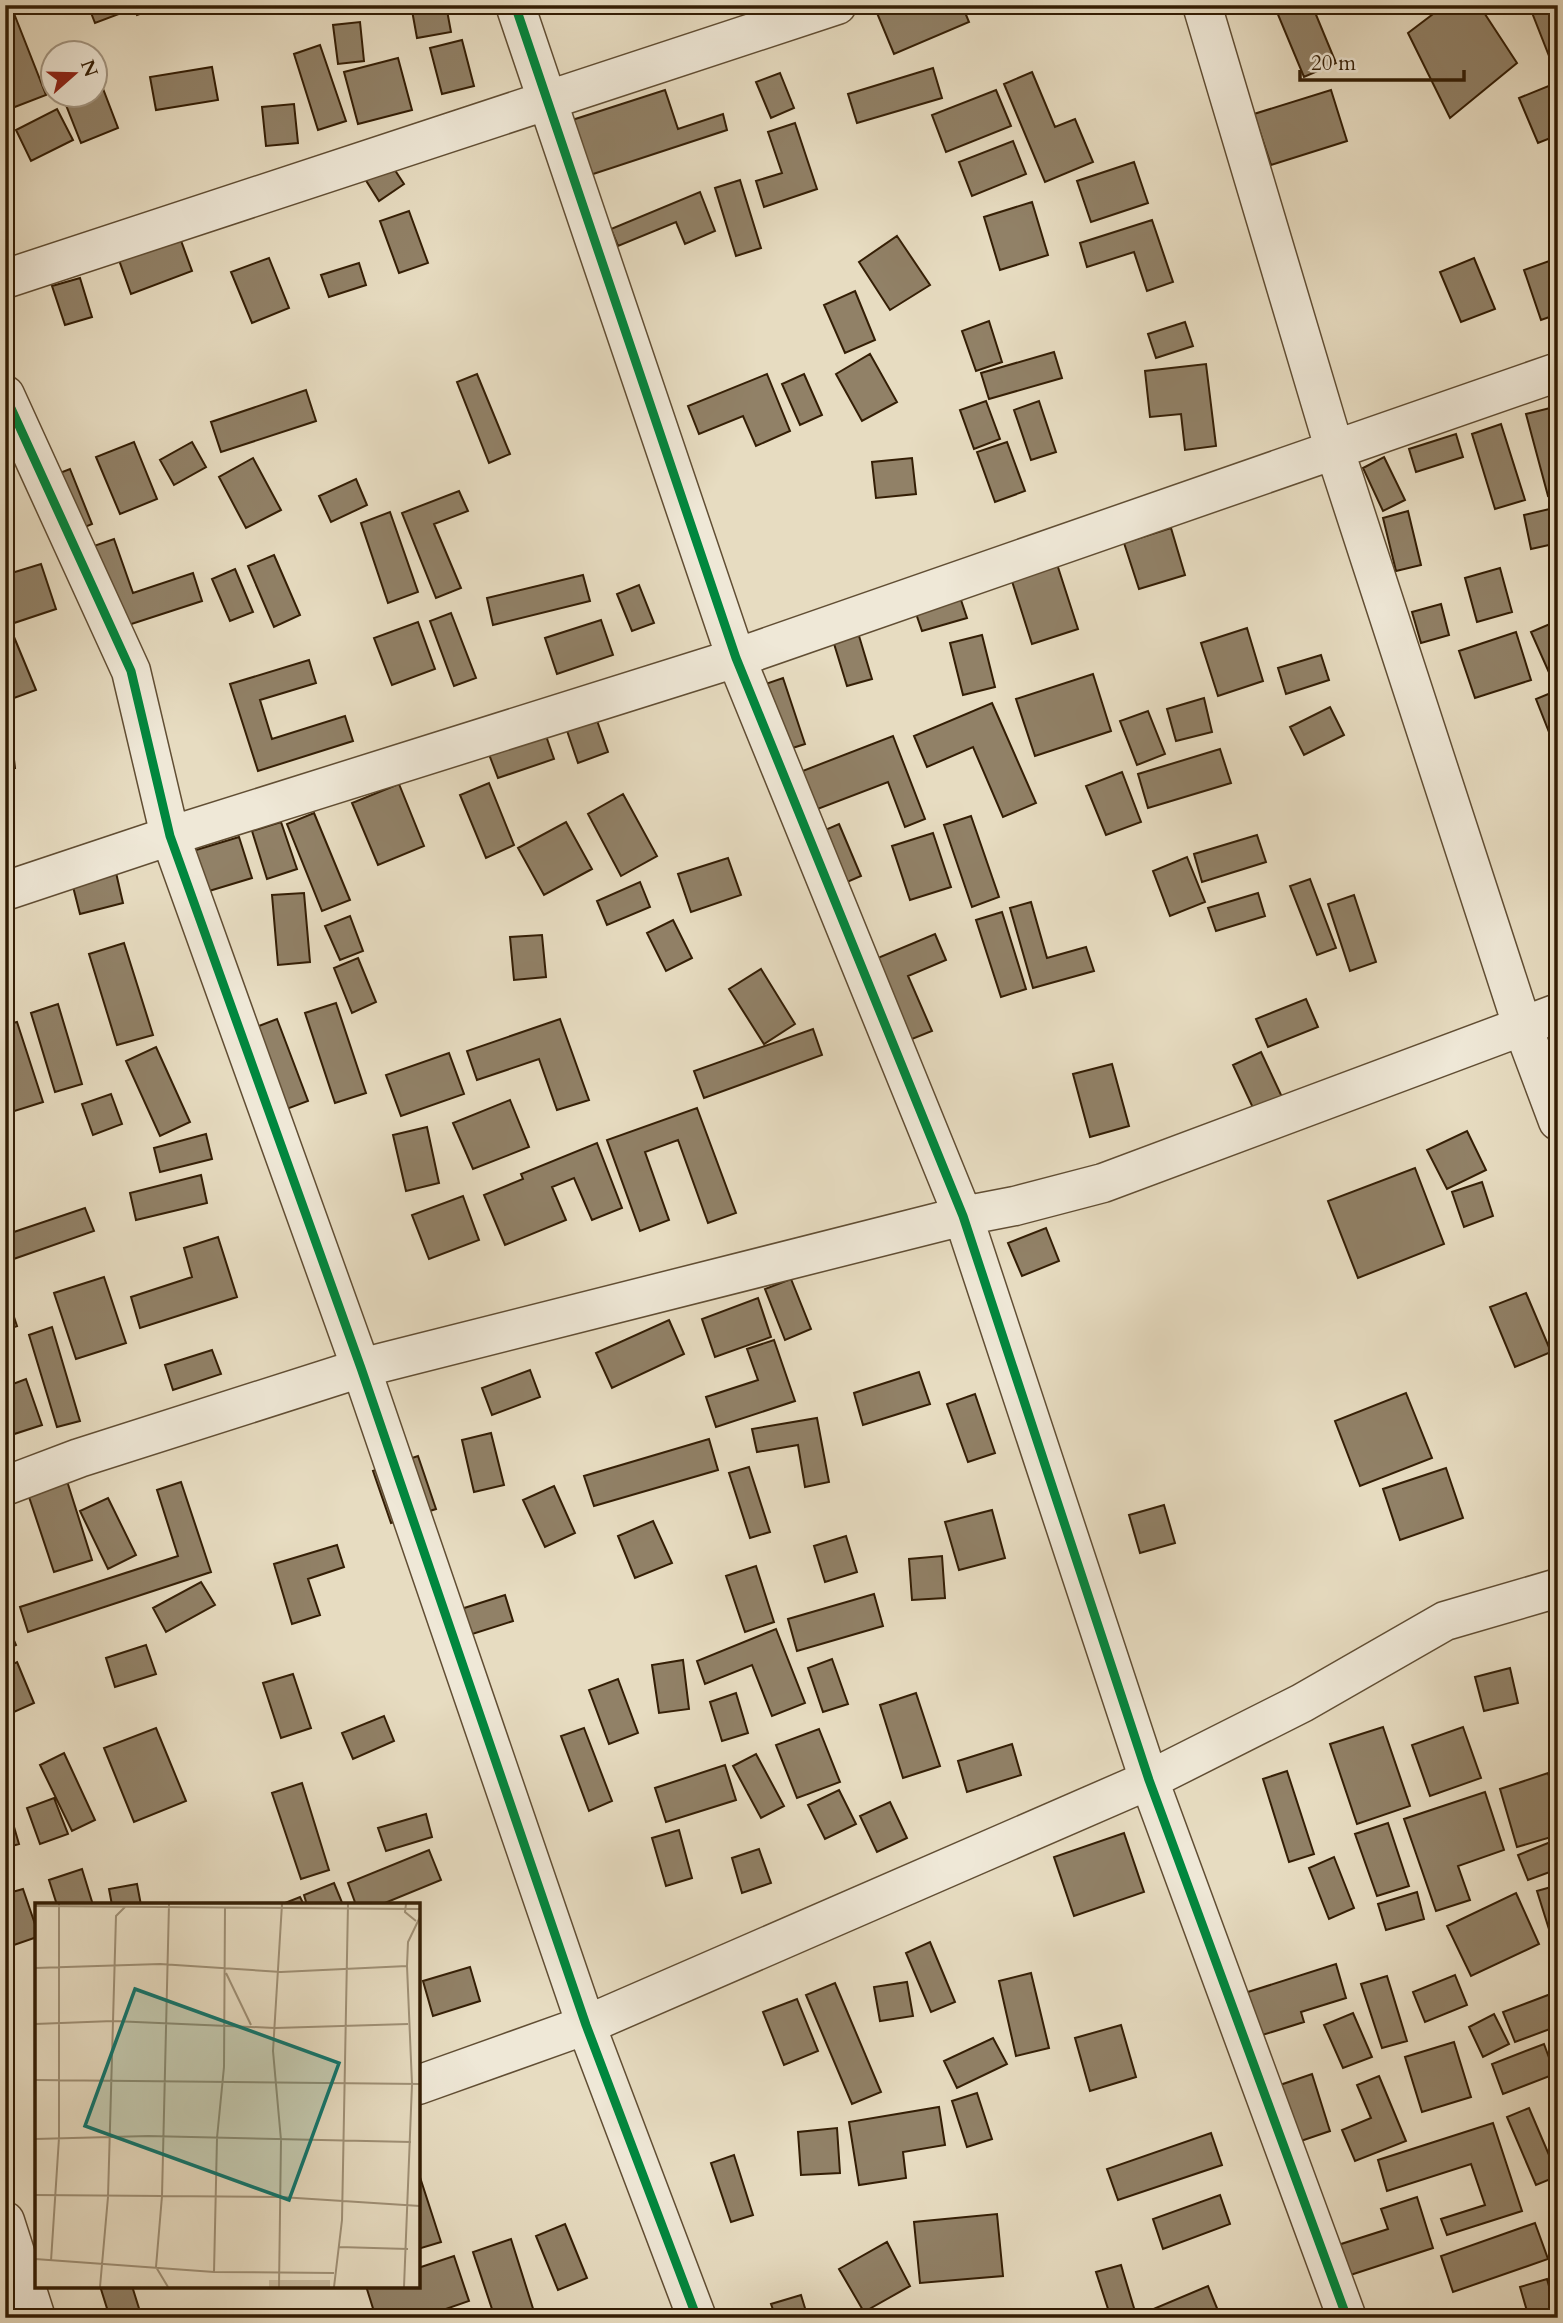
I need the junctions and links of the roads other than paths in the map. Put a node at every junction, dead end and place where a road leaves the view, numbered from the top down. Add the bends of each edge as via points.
1 (515, 5) edge
2 (837, 5) edge
3 (1202, 5) edge
4 (547, 101) junction
5 (5, 279) edge
6 (1558, 372) edge
7 (5, 395) edge
8 (1335, 450) junction
9 (736, 658) junction
10 (170, 836) junction
11 (5, 891) edge
12 (1558, 1013) edge
13 (1522, 1025) junction
14 (1558, 1121) edge
15 (962, 1216) junction
16 (361, 1368) junction
17 (5, 1486) edge
18 (1558, 1588) edge
19 (1149, 1780) junction
20 (586, 2025) junction
21 (420, 2084) edge
22 (14, 2227) edge
23 (36, 2318) edge
24 (697, 2318) edge
25 (1346, 2318) edge

1 - 4 street
2 - 4 street
3 - 8 street
4 - 5 street
4 - 9 street
6 - 8 street
7 - 10 street via 131,671
8 - 9 street
8 - 13 street
9 - 10 street
9 - 15 street
10 - 11 street
10 - 16 street
12 - 13 street
13 - 14 street
13 - 15 street via 1103,1183
15 - 16 street
15 - 19 street
16 - 17 street
16 - 20 street
18 - 19 street via 1445,1620 1302,1703
19 - 20 street
19 - 25 street
20 - 21 street
20 - 24 street
22 - 23 street

